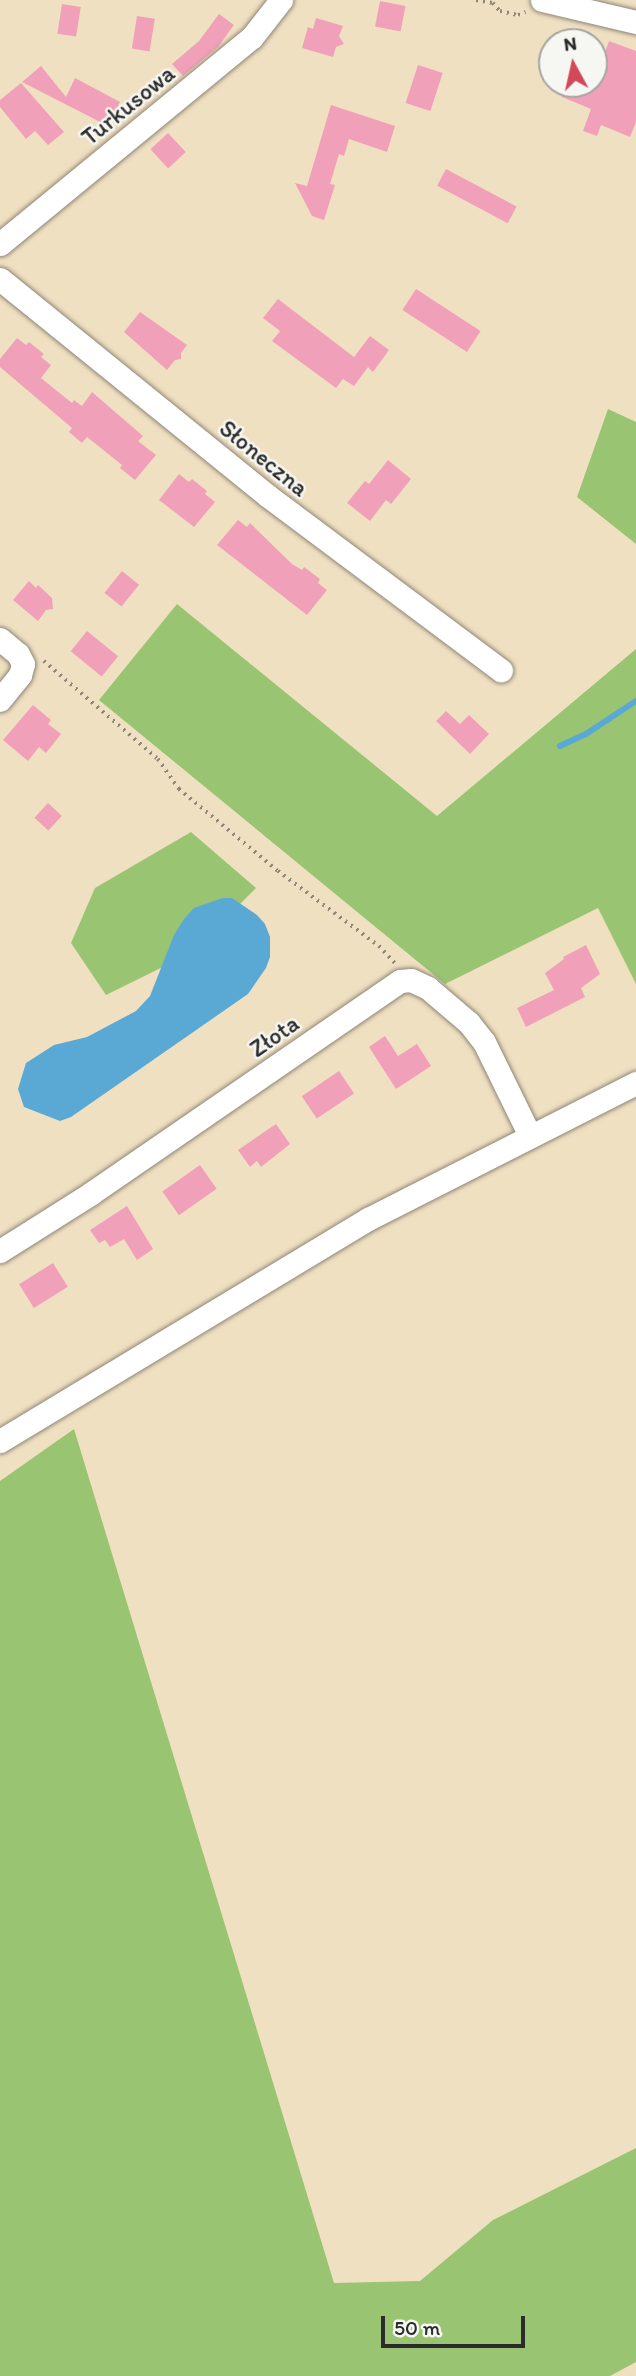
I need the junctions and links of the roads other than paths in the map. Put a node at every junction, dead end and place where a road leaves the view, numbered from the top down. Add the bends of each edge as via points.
1 (281, 0) edge
2 (542, 0) edge
3 (636, 22) edge
4 (0, 244) edge
5 (0, 279) edge
6 (0, 639) edge
7 (500, 670) dead end
8 (0, 700) edge
9 (636, 1083) edge
10 (530, 1136) junction
11 (0, 1251) edge
12 (0, 1441) edge

1 - 4 street, Turkusowa via 242,45
2 - 3 street
5 - 7 street, Słoneczna via 268,496
6 - 8 street via 23,664
9 - 10 street
10 - 11 street, Złota via 484,1042 428,988 411,980 391,986
10 - 12 street via 356,1225

